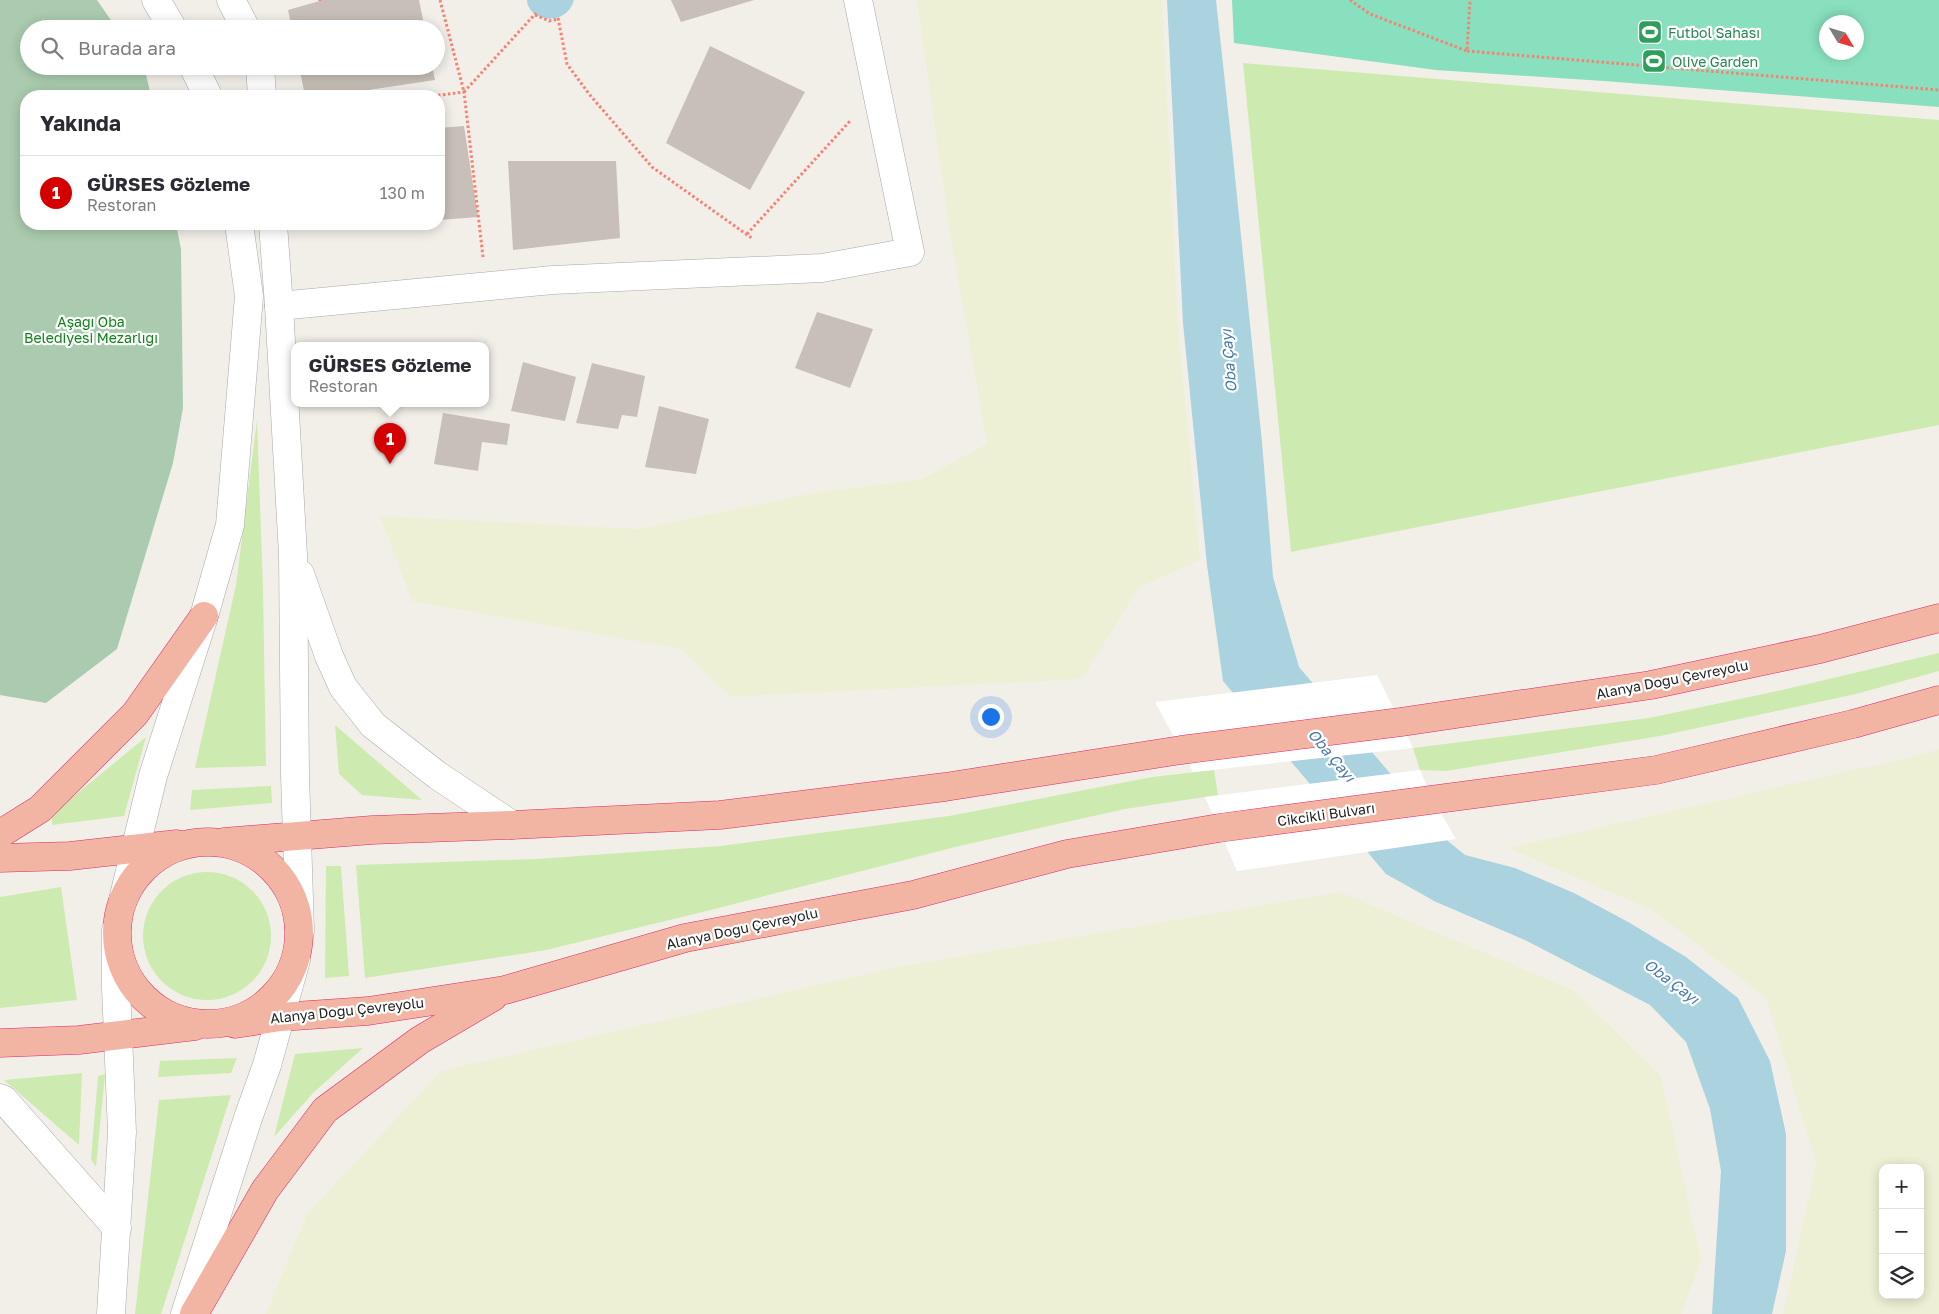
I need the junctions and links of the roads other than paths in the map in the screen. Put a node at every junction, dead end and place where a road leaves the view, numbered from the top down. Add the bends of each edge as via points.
1 (156, 0) edge
2 (231, 0) edge
3 (858, 0) edge
4 (168, 20) edge
5 (241, 20) edge
6 (198, 75) edge
7 (261, 75) edge
8 (205, 90) edge
9 (262, 90) edge
10 (241, 230) edge
11 (274, 230) edge
12 (280, 306) junction
13 (292, 555) junction
14 (204, 616) junction
15 (1939, 618) edge
16 (1939, 700) edge
17 (512, 826) junction
18 (1219, 828) joint
19 (0, 834) edge
20 (297, 837) junction
21 (193, 842) junction
22 (224, 842) junction
23 (136, 848) junction
24 (0, 858) edge
25 (123, 900) junction
26 (116, 930) junction
27 (300, 931) junction
28 (296, 960) junction
29 (505, 990) junction
30 (280, 1017) junction
31 (207, 1024) junction
32 (235, 1024) junction
33 (119, 1036) junction
34 (0, 1043) edge
35 (0, 1098) edge
36 (116, 1228) junction
37 (111, 1314) edge
38 (185, 1314) edge
39 (194, 1314) edge

1 - 4 street
2 - 5 street
3 - 12 street via 910,252 822,268 554,280
6 - 8 street
7 - 9 street
10 - 14 street via 249,296 230,526
11 - 12 street
12 - 13 street
13 - 17 street via 343,687 373,725 436,775
13 - 20 street
14 - 19 highway via 134,714 40,809
14 - 23 street via 153,776
15 - 17 highway, Alanya Doğu Çevreyolu via 1820,649 1651,685 1401,722 1181,750 945,787 720,815
16 - 18 highway, Cikcikli Bulvarı via 1853,724 1656,770
17 - 20 highway via 372,830
18 - 29 highway, Alanya Doğu Çevreyolu via 1067,854 913,895 685,938
20 - 22 highway
20 - 27 street
21 - 22 highway
21 - 23 highway
21 - 25 highway via 164,853 139,873
22 - 27 highway via 254,853 278,873 294,900
23 - 24 highway via 70,856
23 - 25 street
25 - 26 highway
26 - 31 highway via 120,959 133,986 153,1006 178,1020
26 - 33 street
27 - 28 highway
28 - 30 street
28 - 32 highway via 283,986 262,1007
29 - 30 highway, Alanya Doğu Çevreyolu via 368,1011
29 - 39 highway via 420,1040 325,1110 265,1190
30 - 32 highway, Alanya Doğu Çevreyolu
30 - 38 street
31 - 32 highway, Alanya Doğu Çevreyolu
31 - 33 highway
33 - 34 highway
33 - 36 street via 122,1132
35 - 36 street
36 - 37 street

